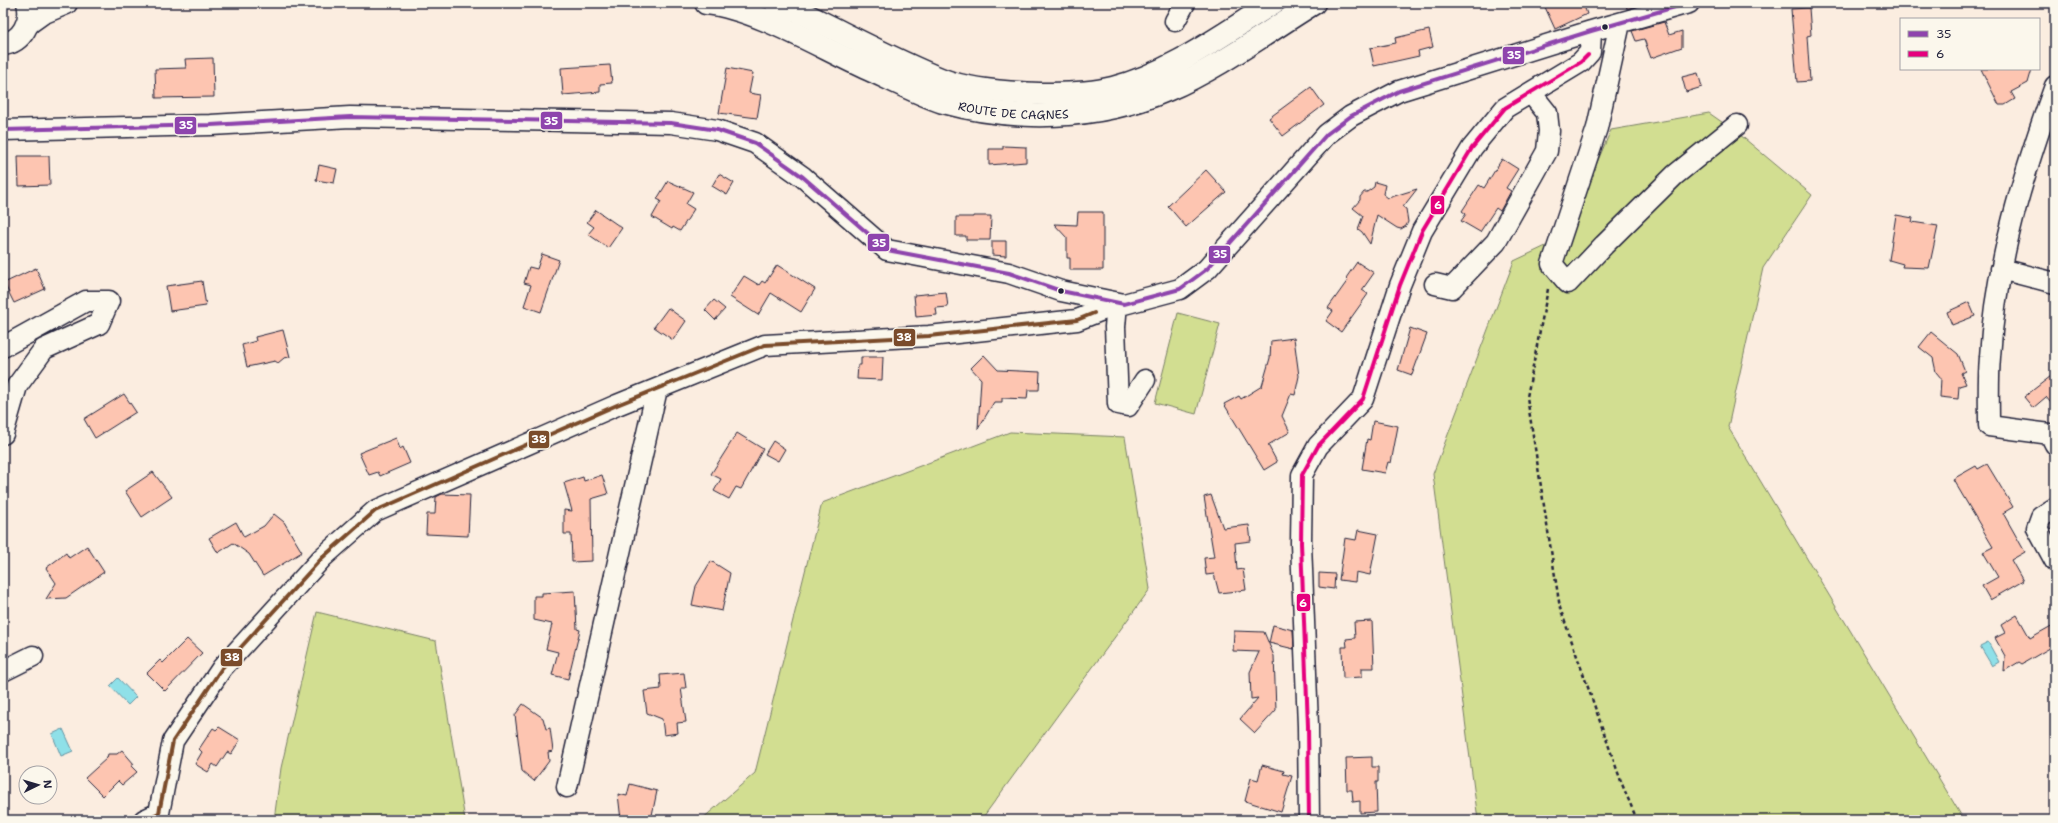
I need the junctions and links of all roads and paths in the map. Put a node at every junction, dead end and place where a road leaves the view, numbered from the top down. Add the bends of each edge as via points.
1 (66, 3) edge
2 (706, 3) edge
3 (776, 3) edge
4 (1186, 3) edge
5 (1273, 3) edge
6 (1314, 3) edge
7 (1688, 3) edge
8 (28, 13) edge
9 (1175, 21) dead end
10 (1620, 22) junction
11 (1592, 31) junction
12 (3, 44) edge
13 (2055, 86) edge
14 (1530, 93) junction
15 (1737, 125) dead end
16 (3, 130) edge
17 (1552, 264) junction
18 (2001, 270) junction
19 (2055, 283) edge
20 (1435, 284) dead end
21 (1115, 303) junction
22 (3, 347) edge
23 (1145, 380) dead end
24 (656, 389) junction
25 (3, 434) edge
26 (2055, 444) edge
27 (2055, 508) edge
28 (2055, 561) edge
29 (33, 656) dead end
30 (3, 671) edge
31 (567, 787) dead end
32 (154, 818) edge
33 (1309, 820) edge
34 (1637, 820) edge

1 - 8 main road via 42,13
2 - 6 main road, ROUTE DE CAGNES via 763,19 942,101 984,110 1026,114 1065,114 1128,104 1167,90 1203,72
3 - 5 main road, ROUTE DE CAGNES via 944,80 984,89 1065,94 1113,88 1158,71
4 - 9 street
7 - 10 street
8 - 12 main road via 23,33 15,40
10 - 11 street
10 - 17 street via 1597,128
11 - 14 street via 1590,52 1580,62
11 - 21 street via 1399,91 1351,116 1327,134 1208,269 1180,289 1124,304
13 - 18 street via 2033,146
14 - 20 street via 1547,113 1547,151 1496,242 1452,288
14 - 33 street via 1506,108 1472,148 1426,225 1400,285 1363,399 1318,446 1302,475 1301,543
15 - 17 street via 1675,175 1568,284
16 - 21 street via 211,125 350,117 671,122 710,128 755,143 803,177 887,250 1009,273 1061,291
17 - 34 path via 1527,397 1560,608
18 - 19 street
18 - 26 street via 1990,356 1989,426 2050,434
21 - 23 street via 1118,404 1128,406
21 - 24 street via 1077,320 929,336 765,345
22 - 25 street via 86,302 109,301 99,324 44,349 17,386
24 - 31 street
24 - 32 street via 376,511 322,558 222,668 173,741
27 - 28 street via 2041,517 2037,528
29 - 30 street

